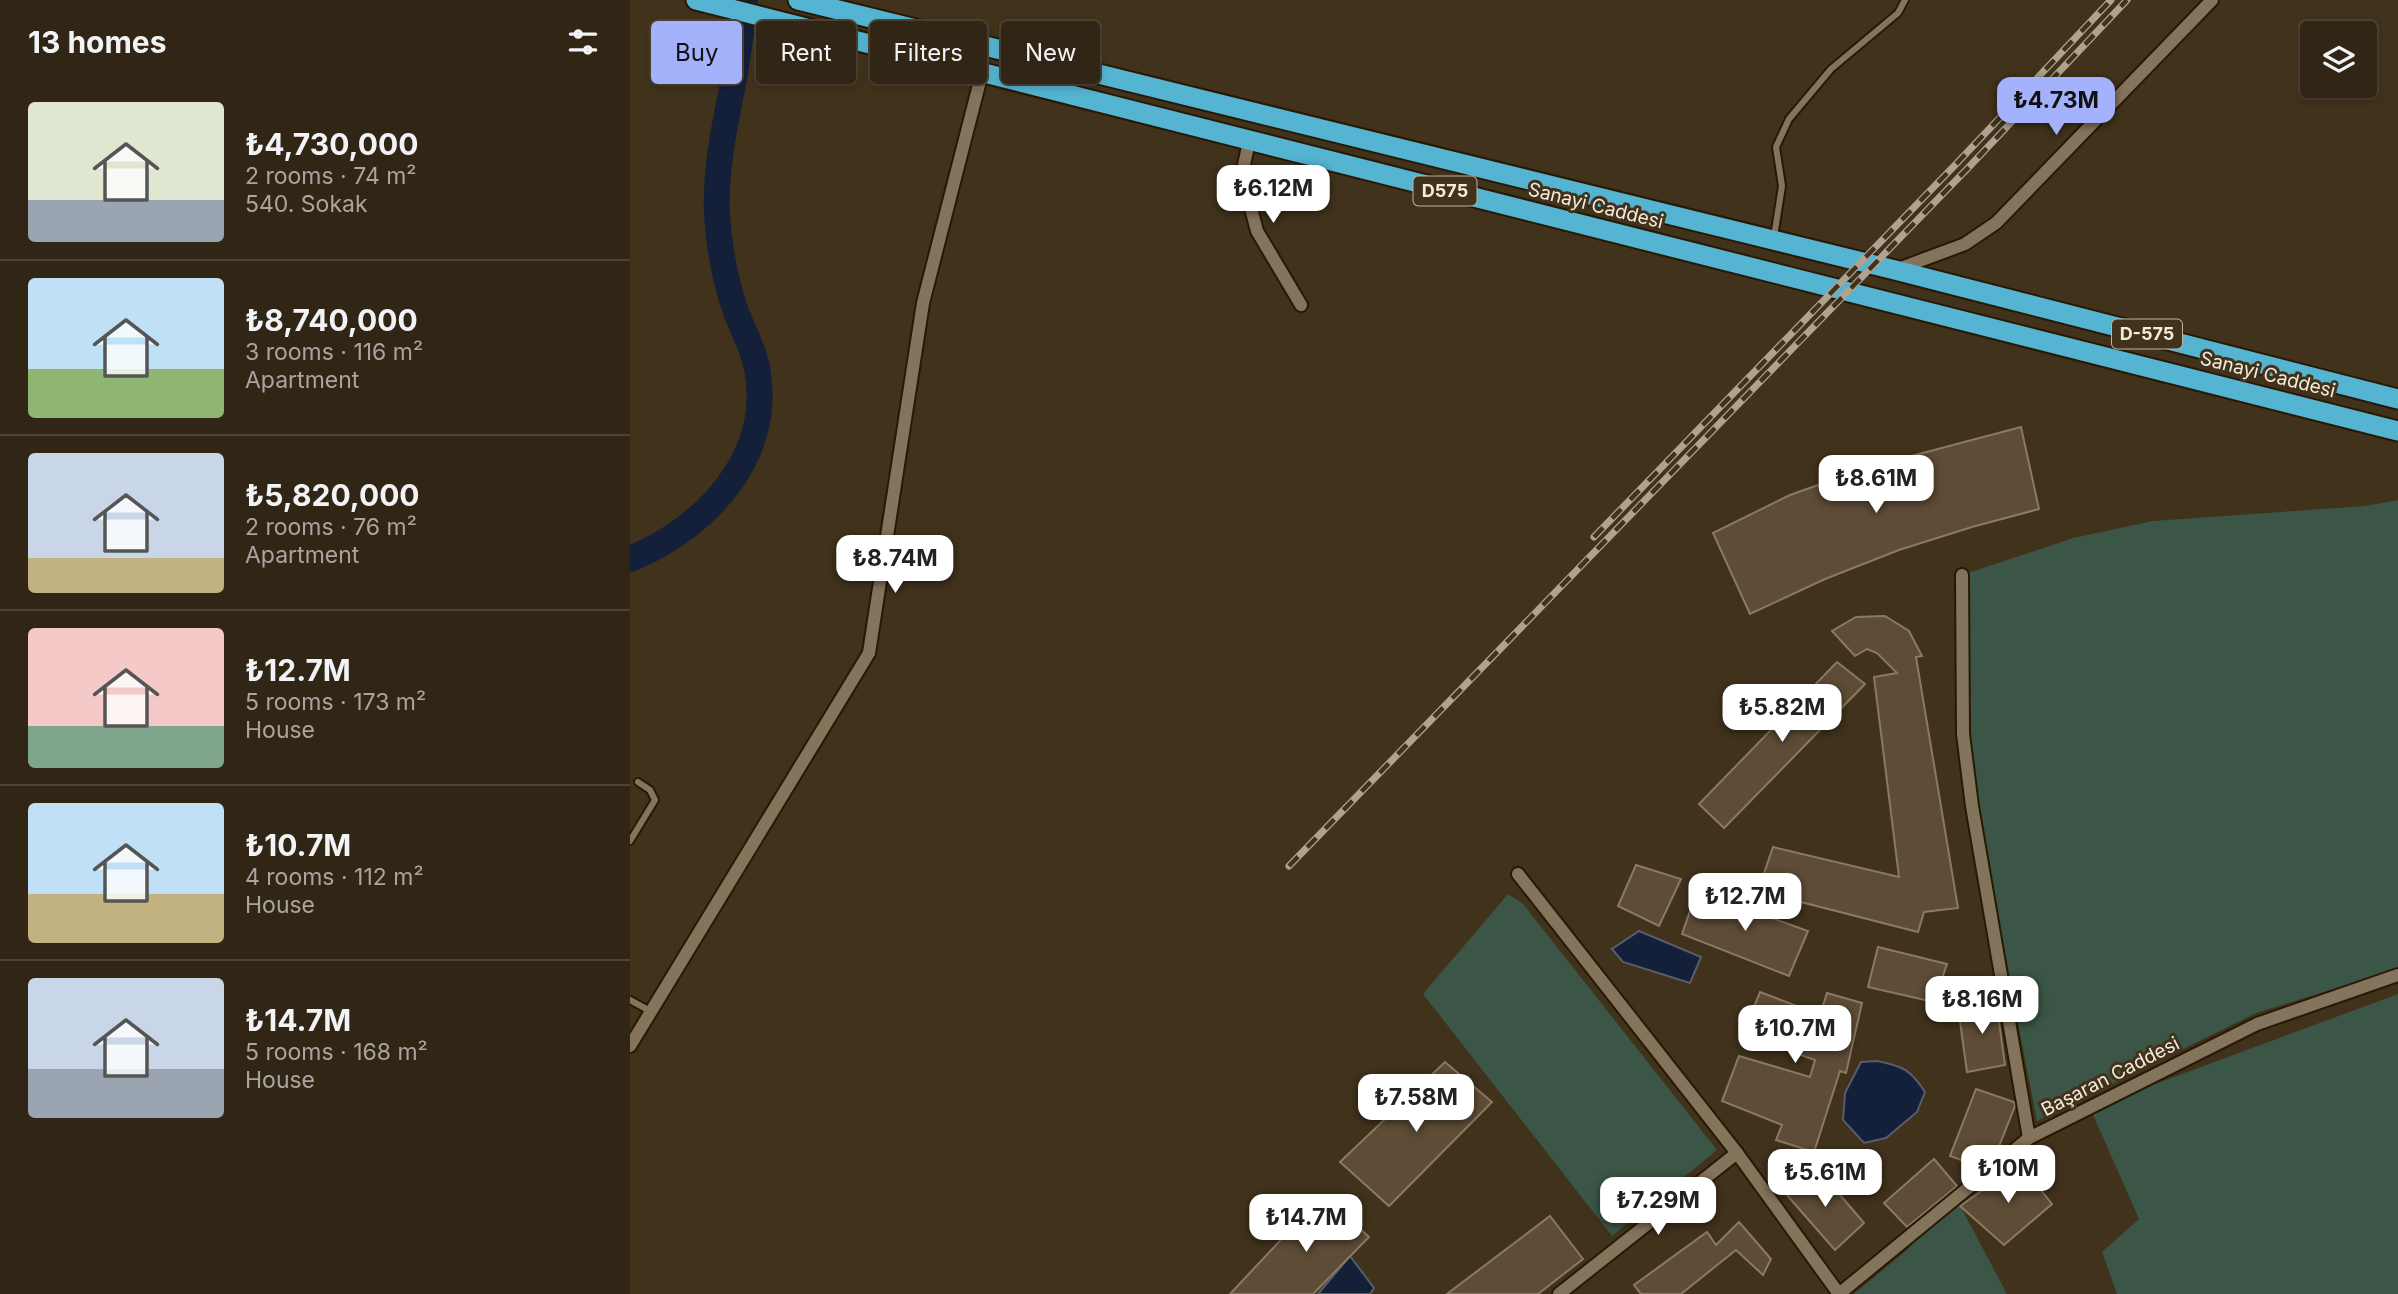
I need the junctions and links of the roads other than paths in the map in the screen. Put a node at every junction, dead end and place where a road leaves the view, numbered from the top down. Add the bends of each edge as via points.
1 (696, 0) edge
2 (798, 0) edge
3 (1905, 0) edge
4 (2212, 0) edge
5 (870, 44) edge
6 (987, 74) edge
7 (979, 84) edge
8 (1249, 142) junction
9 (1774, 241) junction
10 (1895, 270) junction
11 (1301, 305) dead end
12 (2109, 357) joint
13 (2398, 399) edge
14 (2398, 431) edge
15 (1962, 575) dead end
16 (638, 782) dead end
17 (630, 841) edge
18 (1518, 874) dead end
19 (2398, 975) edge
20 (630, 1000) edge
21 (652, 1012) junction
22 (630, 1046) edge
23 (2029, 1138) junction
24 (1737, 1153) junction
25 (1559, 1294) edge
26 (1839, 1294) edge

1 - 5 highway, Sanayi Caddesi / D575
2 - 9 highway, Sanayi Caddesi / D575
3 - 9 lane via 1898,13 1831,69 1789,119 1776,147 1782,186
4 - 10 street via 1996,223 1965,244
6 - 8 highway, Sanayi Caddesi / D575
7 - 21 street via 923,303 869,653
8 - 11 street via 1242,174 1257,231
8 - 12 highway, Sanayi Caddesi / D575
9 - 10 highway, Sanayi Caddesi / D575
10 - 13 highway, Sanayi Caddesi / D-575
12 - 14 highway, Sanayi Caddesi / D-575
15 - 23 street via 1963,734
16 - 17 lane via 655,800
18 - 24 street
19 - 23 street, Başaran Caddesi via 2257,1024
20 - 21 lane
21 - 22 street
23 - 26 street, Başaran Caddesi
24 - 25 street
24 - 26 street

